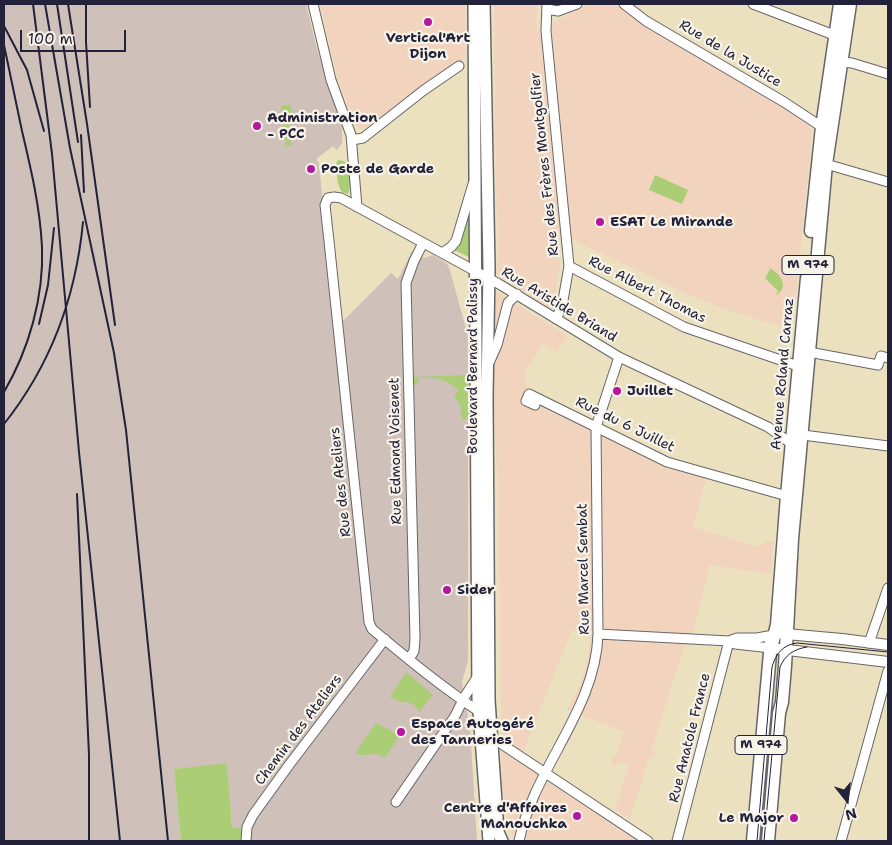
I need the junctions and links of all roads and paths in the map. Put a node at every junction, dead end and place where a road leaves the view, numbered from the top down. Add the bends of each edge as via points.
1 (313, 4) edge
2 (474, 4) edge
3 (484, 4) edge
4 (577, 4) edge
5 (624, 4) edge
6 (753, 4) edge
7 (840, 4) edge
8 (850, 4) edge
9 (547, 6) edge
10 (834, 35) junction
11 (841, 62) junction
12 (459, 66) dead end
13 (888, 74) edge
14 (822, 126) junction
15 (352, 140) junction
16 (826, 164) junction
17 (476, 176) junction
18 (888, 182) edge
19 (341, 198) joint
20 (357, 207) junction
21 (423, 243) junction
22 (442, 253) junction
23 (569, 266) junction
24 (475, 271) junction
25 (489, 278) junction
26 (517, 294) junction
27 (556, 319) junction
28 (809, 352) junction
29 (619, 357) junction
30 (888, 358) edge
31 (488, 363) junction
32 (798, 366) junction
33 (535, 406) dead end
34 (596, 426) junction
35 (768, 427) junction
36 (798, 433) junction
37 (792, 444) junction
38 (888, 446) edge
39 (787, 496) junction
40 (788, 539) junction
41 (888, 588) edge
42 (598, 634) junction
43 (778, 635) junction
44 (384, 639) junction
45 (729, 641) junction
46 (869, 643) junction
47 (888, 645) edge
48 (786, 650) junction
49 (409, 659) junction
50 (888, 662) edge
51 (888, 670) edge
52 (478, 676) junction
53 (462, 701) junction
54 (485, 725) junction
55 (545, 772) junction
56 (396, 802) dead end
57 (246, 841) edge
58 (489, 841) edge
59 (502, 841) edge
60 (519, 841) edge
61 (648, 841) edge
62 (677, 841) edge
63 (753, 841) edge
64 (768, 841) edge
65 (840, 841) edge

1 - 15 street via 331,80
2 - 17 main road, Boulevard Bernard Palissy
3 - 25 main road, Boulevard Bernard Palissy
4 - 9 street via 564,10
5 - 14 street, Rue de la Justice via 646,21
6 - 10 street
7 - 10 main road, Avenue Roland Carraz / M 974
8 - 11 main road, Avenue Roland Carraz / M 974
9 - 23 street, Rue des Frères Montgolfier via 552,103
10 - 11 main road
10 - 14 main road, Avenue Roland Carraz / M 974
11 - 13 street
11 - 16 main road, Avenue Roland Carraz / M 974
12 - 15 street via 363,138
14 - 32 main road, Avenue Roland Carraz / M 974
15 - 20 street
16 - 18 street
16 - 28 main road, Avenue Roland Carraz / M 974
17 - 22 street, Boulevard Bernard Palissy via 456,241
17 - 24 main road, Boulevard Bernard Palissy
19 - 20 street, Rue Aristide Briand
19 - 44 street, Rue des Ateliers via 331,197 326,203 329,241 368,612 372,629
20 - 21 street, Rue Aristide Briand
21 - 22 street, Rue Aristide Briand
21 - 49 street, Rue Edmond Voisenet via 406,283 414,639 414,651
22 - 24 street, Rue Aristide Briand
23 - 27 street, Rue des Frères Montgolfier via 562,306
23 - 32 street, Rue Albert Thomas via 684,327
24 - 25 street, Rue Aristide Briand
24 - 52 main road, Boulevard Bernard Palissy
25 - 26 street, Rue Aristide Briand
25 - 31 main road, Boulevard Bernard Palissy
26 - 27 street, Rue Aristide Briand
26 - 31 street via 508,304 497,345
27 - 29 street, Rue Aristide Briand
28 - 30 street via 878,365 881,356
28 - 36 main road, Avenue Roland Carraz / M 974
29 - 34 street, Rue Marcel Sembat
29 - 35 street, Rue Aristide Briand
31 - 54 main road, Boulevard Bernard Palissy
32 - 36 main road, Avenue Roland Carraz / M 974
33 - 34 street, Rue du 6 Juillet via 526,401 529,394
34 - 39 street, Rue du 6 Juillet via 667,462
34 - 42 street, Rue Marcel Sembat
35 - 36 street, Rue Aristide Briand
35 - 37 street, Rue Aristide Briand
36 - 37 main road, Avenue Roland Carraz / M 974
36 - 38 street, Rue Aristide Briand
36 - 40 main road, Avenue Roland Carraz / M 974 via 801,454
37 - 39 main road, Avenue Roland Carraz / M 974
39 - 40 main road, Avenue Roland Carraz / M 974
40 - 43 main road, M 974
40 - 43 main road, M 974 via 782,553
41 - 46 street
42 - 45 street
42 - 55 street, Rue Marcel Sembat via 590,683
43 - 45 street via 735,644
43 - 46 street via 809,635
43 - 48 main road, M 974
43 - 63 main road, M 974 via 762,734
44 - 49 street, Rue des Ateliers
44 - 57 street, Chemin des Ateliers via 253,816 247,826
45 - 62 street, Rue Anatole France
46 - 47 street
48 - 50 street
48 - 64 main road, M 974
49 - 53 street, Rue des Ateliers
51 - 65 street
52 - 53 street
52 - 54 main road, Boulevard Bernard Palissy
53 - 54 street, Rue des Ateliers
53 - 56 street
54 - 55 street, Rue des Ateliers
54 - 58 main road
54 - 59 main road via 498,832
55 - 60 street, Rue Marcel Sembat
55 - 61 street, Rue des Ateliers

